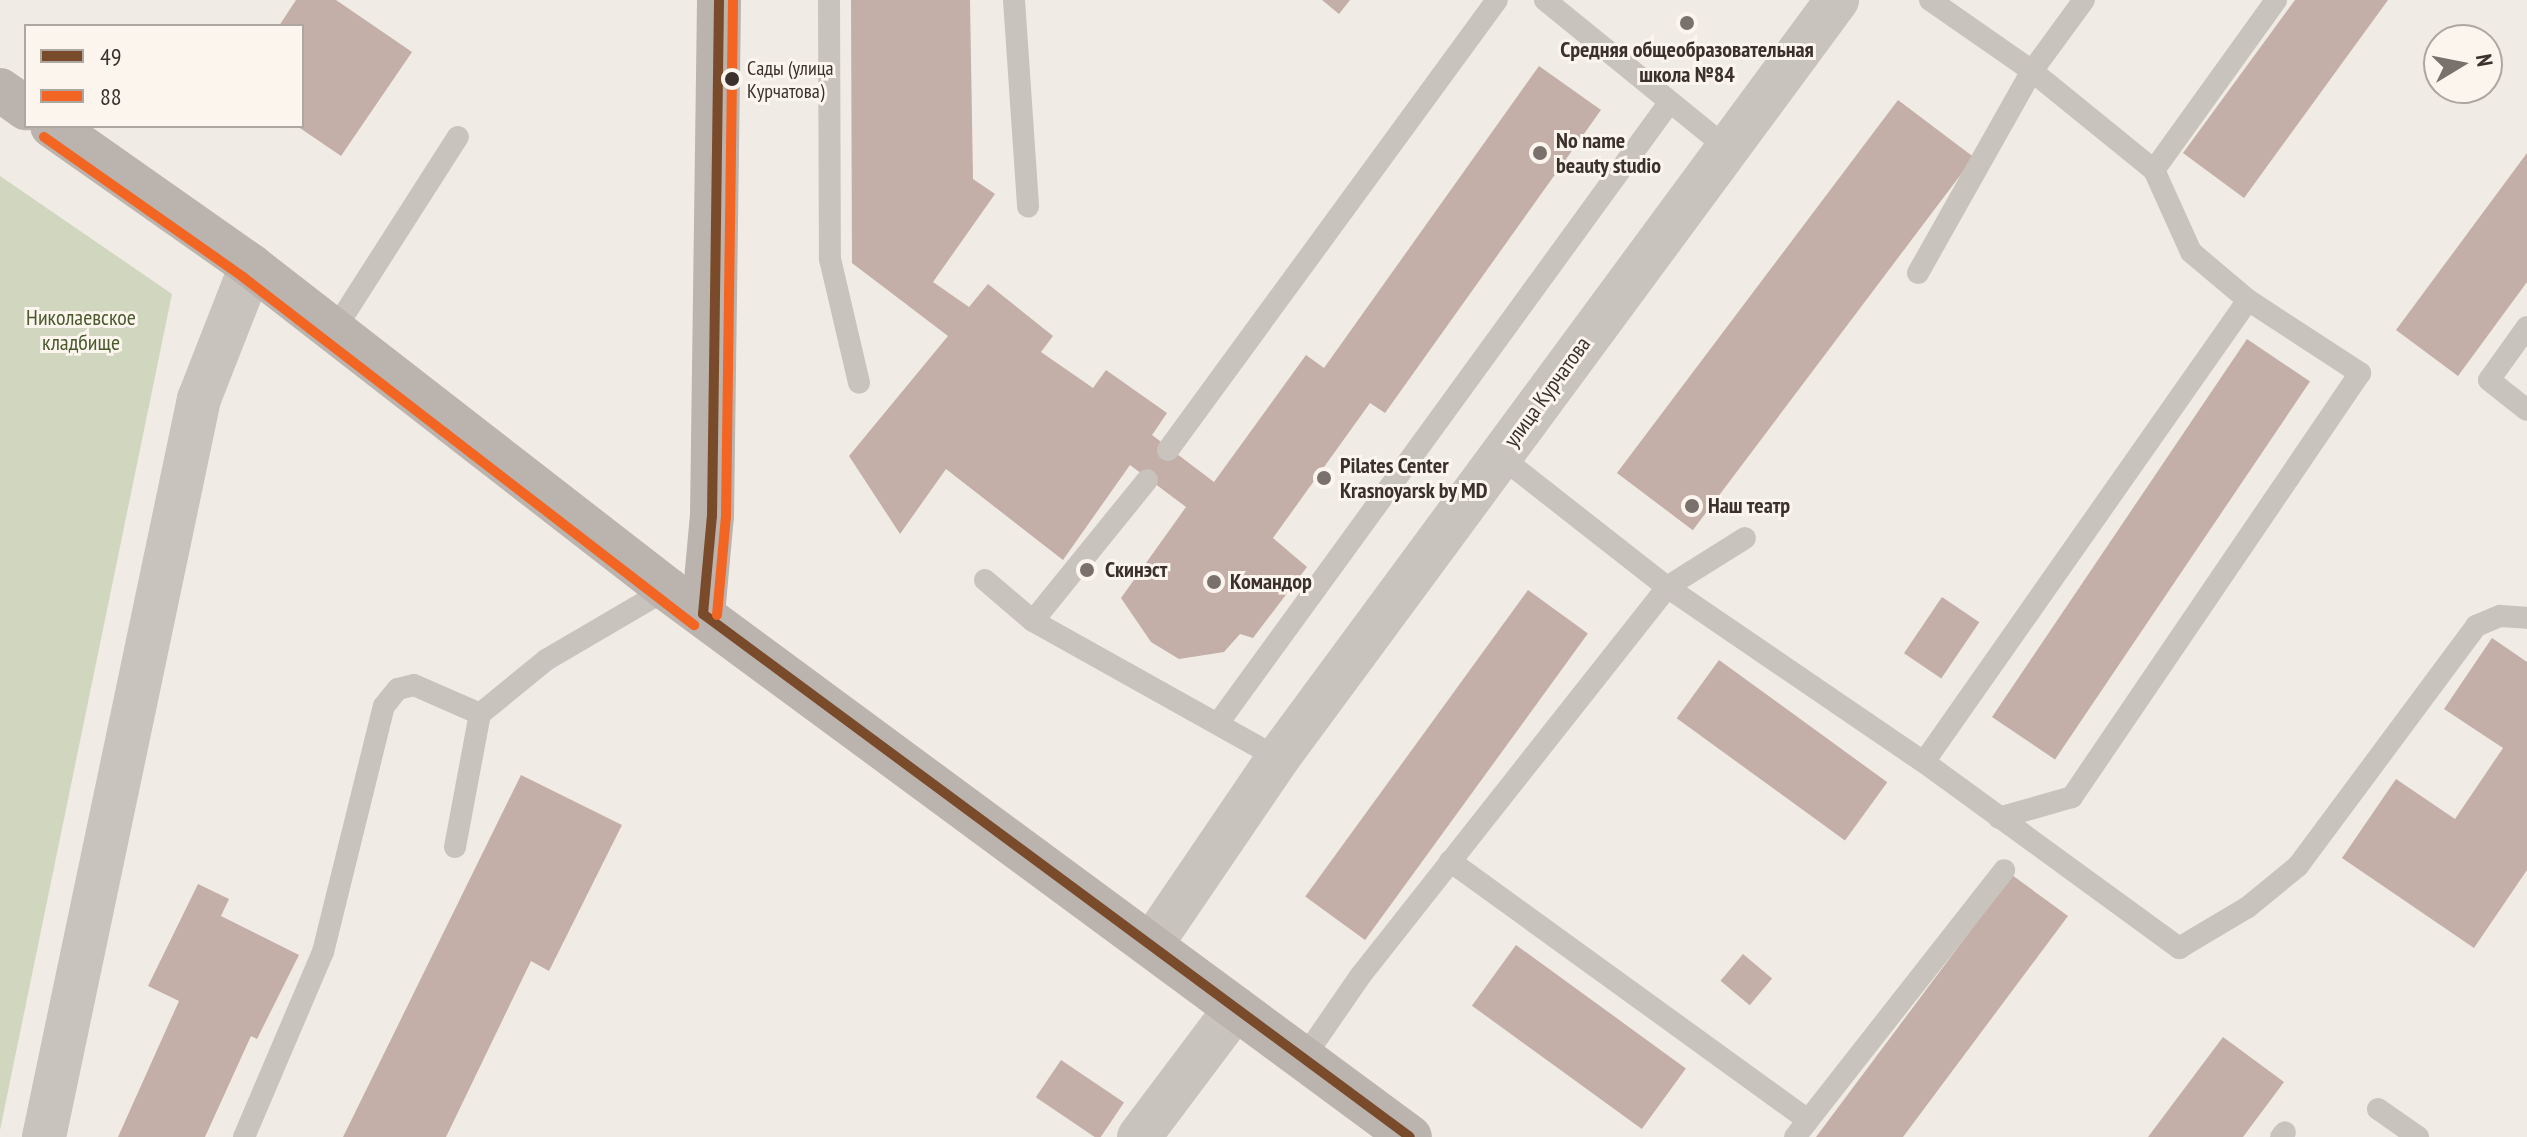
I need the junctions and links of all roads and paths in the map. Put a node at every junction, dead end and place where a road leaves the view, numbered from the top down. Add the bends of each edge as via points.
1 (719, 0) edge
2 (829, 0) edge
3 (1014, 0) edge
4 (1497, 0) edge
5 (1545, 0) edge
6 (1837, 0) edge
7 (1930, 0) edge
8 (2084, 0) edge
9 (2276, 0) edge
10 (2032, 71) junction
11 (0, 90) edge
12 (1669, 103) junction
13 (24, 107) edge
14 (55, 128) edge
15 (458, 137) dead end
16 (1726, 147) junction
17 (2154, 170) junction
18 (1028, 207) dead end
19 (251, 266) junction
20 (1918, 273) dead end
21 (2248, 300) junction
22 (2527, 327) edge
23 (335, 329) junction
24 (859, 383) dead end
25 (2527, 410) edge
26 (1168, 450) dead end
27 (1501, 457) junction
28 (1147, 480) dead end
29 (1745, 538) dead end
30 (985, 580) dead end
31 (1667, 587) junction
32 (667, 589) junction
33 (703, 614) junction
34 (2527, 618) edge
35 (1033, 621) junction
36 (480, 714) junction
37 (1219, 722) junction
38 (1278, 758) junction
39 (1924, 762) junction
40 (1999, 818) junction
41 (455, 847) dead end
42 (1450, 861) junction
43 (2004, 870) dead end
44 (1151, 945) junction
45 (1236, 1008) junction
46 (1303, 1059) junction
47 (2378, 1109) dead end
48 (1801, 1129) edge
49 (44, 1137) edge
50 (244, 1137) edge
51 (1139, 1137) edge
52 (1410, 1137) edge
53 (2418, 1137) edge

1 - 33 main road via 712,516
2 - 24 lane via 830,259
3 - 18 lane
4 - 26 lane
5 - 12 lane
6 - 16 street, улица Курчатова
7 - 10 lane
8 - 10 lane
9 - 17 lane
10 - 17 lane
10 - 20 lane
11 - 13 main road
12 - 16 lane
12 - 37 lane
14 - 19 main road
15 - 23 lane
16 - 27 street, улица Курчатова
17 - 21 lane via 2191,252
19 - 23 main road
19 - 49 street via 199,399
21 - 39 lane
21 - 40 lane via 2360,373 2072,797
22 - 25 lane via 2489,380
23 - 32 main road
27 - 31 lane
27 - 38 street, улица Курчатова
28 - 35 lane
29 - 31 lane
30 - 35 lane
31 - 39 lane
31 - 42 lane
32 - 33 main road
32 - 36 lane via 546,660
33 - 44 main road
34 - 40 lane via 2500,616 2476,626 2298,866 2248,907 2179,948
35 - 37 lane
36 - 41 lane
36 - 50 lane via 414,685 398,689 384,706 323,952
37 - 38 lane
38 - 44 street, улица Курчатова
39 - 40 lane
42 - 46 lane
42 - 48 lane
43 - 48 lane
44 - 45 main road
45 - 46 main road
45 - 51 street
46 - 52 main road
47 - 53 lane

